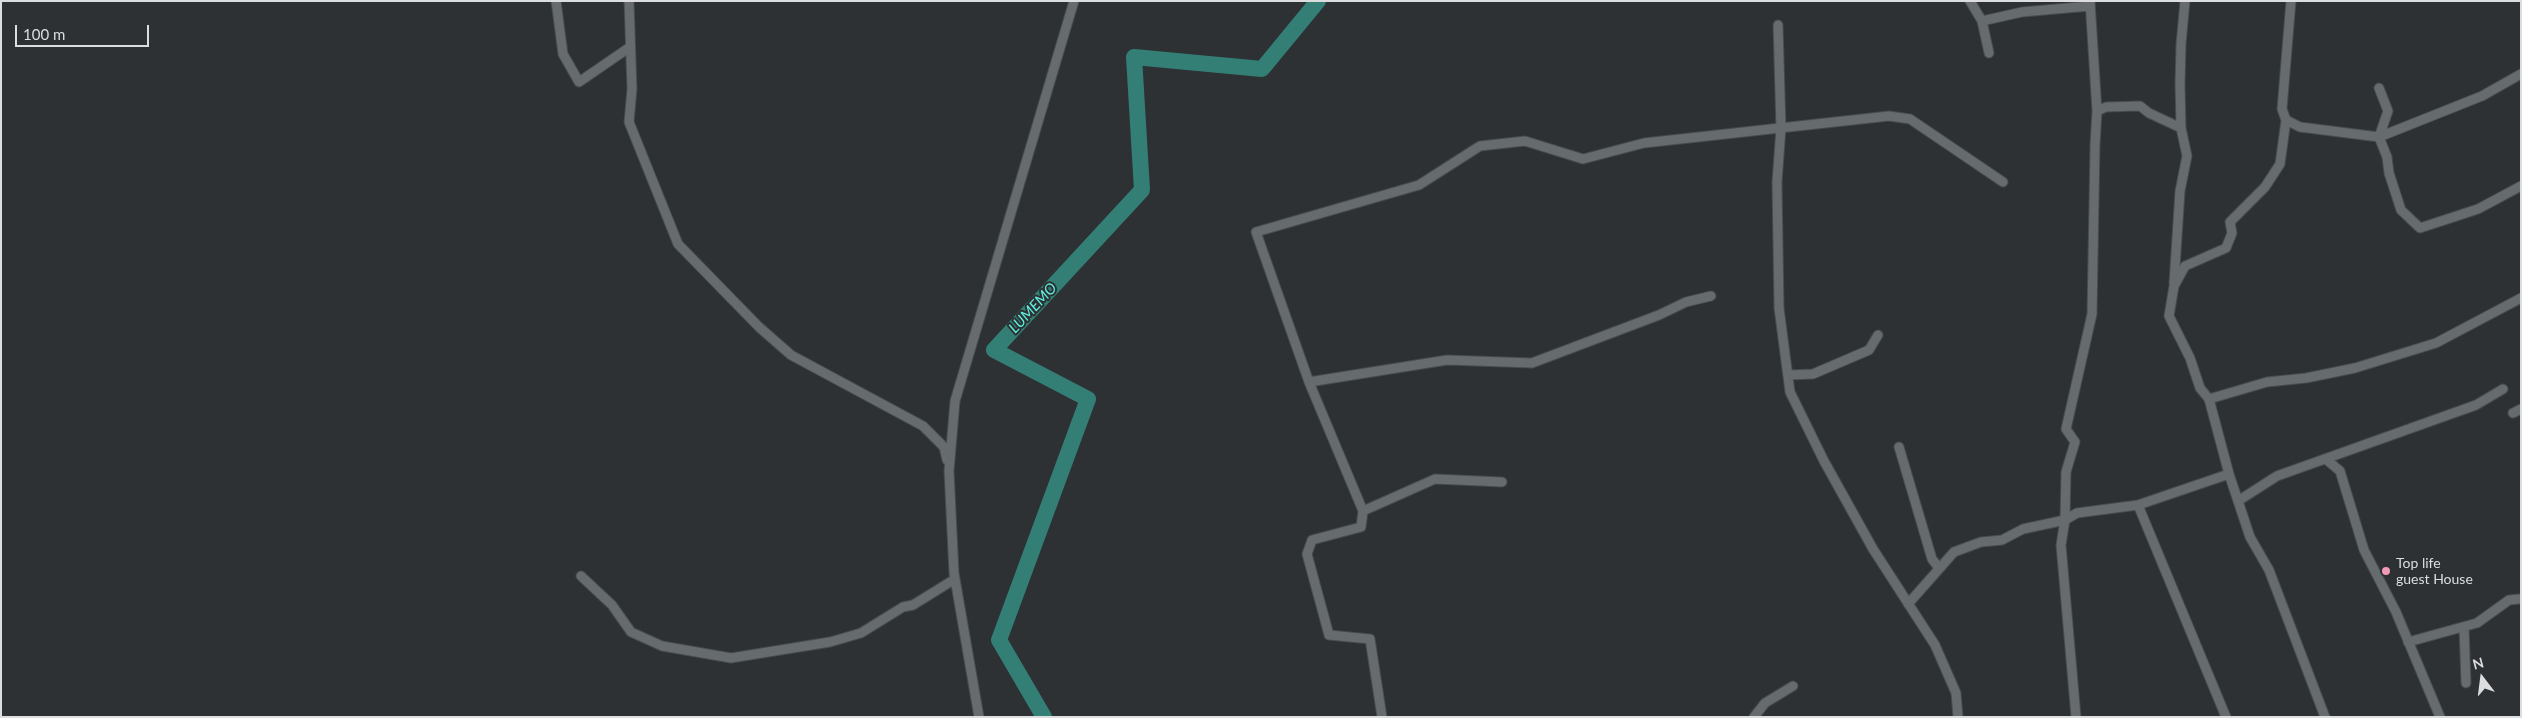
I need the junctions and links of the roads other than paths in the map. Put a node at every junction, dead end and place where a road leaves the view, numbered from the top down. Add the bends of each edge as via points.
1 (556, 1) edge
2 (628, 1) edge
3 (1074, 1) edge
4 (1970, 1) edge
5 (2186, 1) edge
6 (2291, 1) edge
7 (2090, 4) edge
8 (1982, 21) junction
9 (1778, 26) dead end
10 (630, 47) junction
11 (1988, 53) dead end
12 (2521, 74) edge
13 (2379, 88) dead end
14 (2098, 111) junction
15 (2286, 120) junction
16 (1780, 128) junction
17 (2180, 128) junction
18 (2379, 138) junction
19 (2003, 182) dead end
20 (2521, 186) edge
21 (2174, 286) junction
22 (1711, 296) dead end
23 (2521, 298) edge
24 (1878, 335) dead end
25 (1788, 375) junction
26 (1309, 382) junction
27 (2503, 389) dead end
28 (2209, 398) junction
29 (1899, 447) dead end
30 (2327, 460) junction
31 (949, 471) junction
32 (2229, 474) junction
33 (1502, 482) dead end
34 (2238, 501) junction
35 (2138, 505) junction
36 (1363, 511) junction
37 (2065, 520) junction
38 (1939, 568) junction
39 (581, 576) dead end
40 (955, 579) junction
41 (2520, 599) edge
42 (1908, 604) junction
43 (2464, 627) junction
44 (2408, 642) junction
45 (2466, 683) dead end
46 (1793, 686) dead end
47 (979, 717) edge
48 (1382, 717) edge
49 (1754, 717) edge
50 (1958, 717) edge
51 (2076, 717) edge
52 (2226, 717) edge
53 (2325, 717) edge
54 (2440, 717) edge

1 - 10 street via 563,54 579,82
2 - 10 street
3 - 31 street via 956,400
4 - 8 street
5 - 17 street via 2181,44
6 - 15 street via 2282,104
7 - 8 street via 2022,12
7 - 14 street
8 - 11 street
9 - 16 street
10 - 31 street via 632,89 629,122 678,244 791,355 923,426 944,447
12 - 18 street via 2482,96
13 - 18 street via 2388,111
14 - 17 street via 2106,107 2140,106
14 - 37 street via 2094,154 2092,314 2066,429 2075,442 2066,472
15 - 18 street via 2300,127
15 - 21 street via 2280,164 2265,187 2230,222 2232,233 2226,248 2185,266
16 - 19 street via 1889,116 1910,118
16 - 25 street via 1777,182 1779,308
16 - 26 street via 1644,143 1583,159 1525,141 1480,146 1419,185 1256,232
17 - 21 street via 2187,156 2180,191
18 - 20 street via 2401,210 2420,228 2478,209
21 - 28 street via 2169,316 2190,358 2200,388
22 - 26 street via 1686,302 1532,363 1447,360
23 - 28 street via 2436,343 2355,368 2267,382
24 - 25 street via 1869,350 1812,374
25 - 42 street via 1790,392 1824,461 1873,550
26 - 36 street
27 - 30 street via 2476,406
28 - 32 street
29 - 38 street via 1932,559
30 - 34 street via 2277,476
30 - 44 street via 2340,472 2364,550
31 - 40 street
32 - 34 street
32 - 35 street
33 - 36 street via 1435,479
34 - 53 street
35 - 37 street via 2077,513
35 - 52 street
36 - 48 street via 1361,527 1312,540 1307,554 1329,635 1370,639
37 - 38 street via 2023,529 2002,540 1981,542 1954,552
37 - 51 street via 2061,545
38 - 42 street
39 - 40 street via 612,605 631,632 662,646 731,658 830,642 861,633
40 - 47 street
41 - 43 street via 2509,600 2477,623
42 - 50 street via 1935,645 1956,693
43 - 44 street
43 - 45 street
44 - 54 street
46 - 49 street via 1765,703

